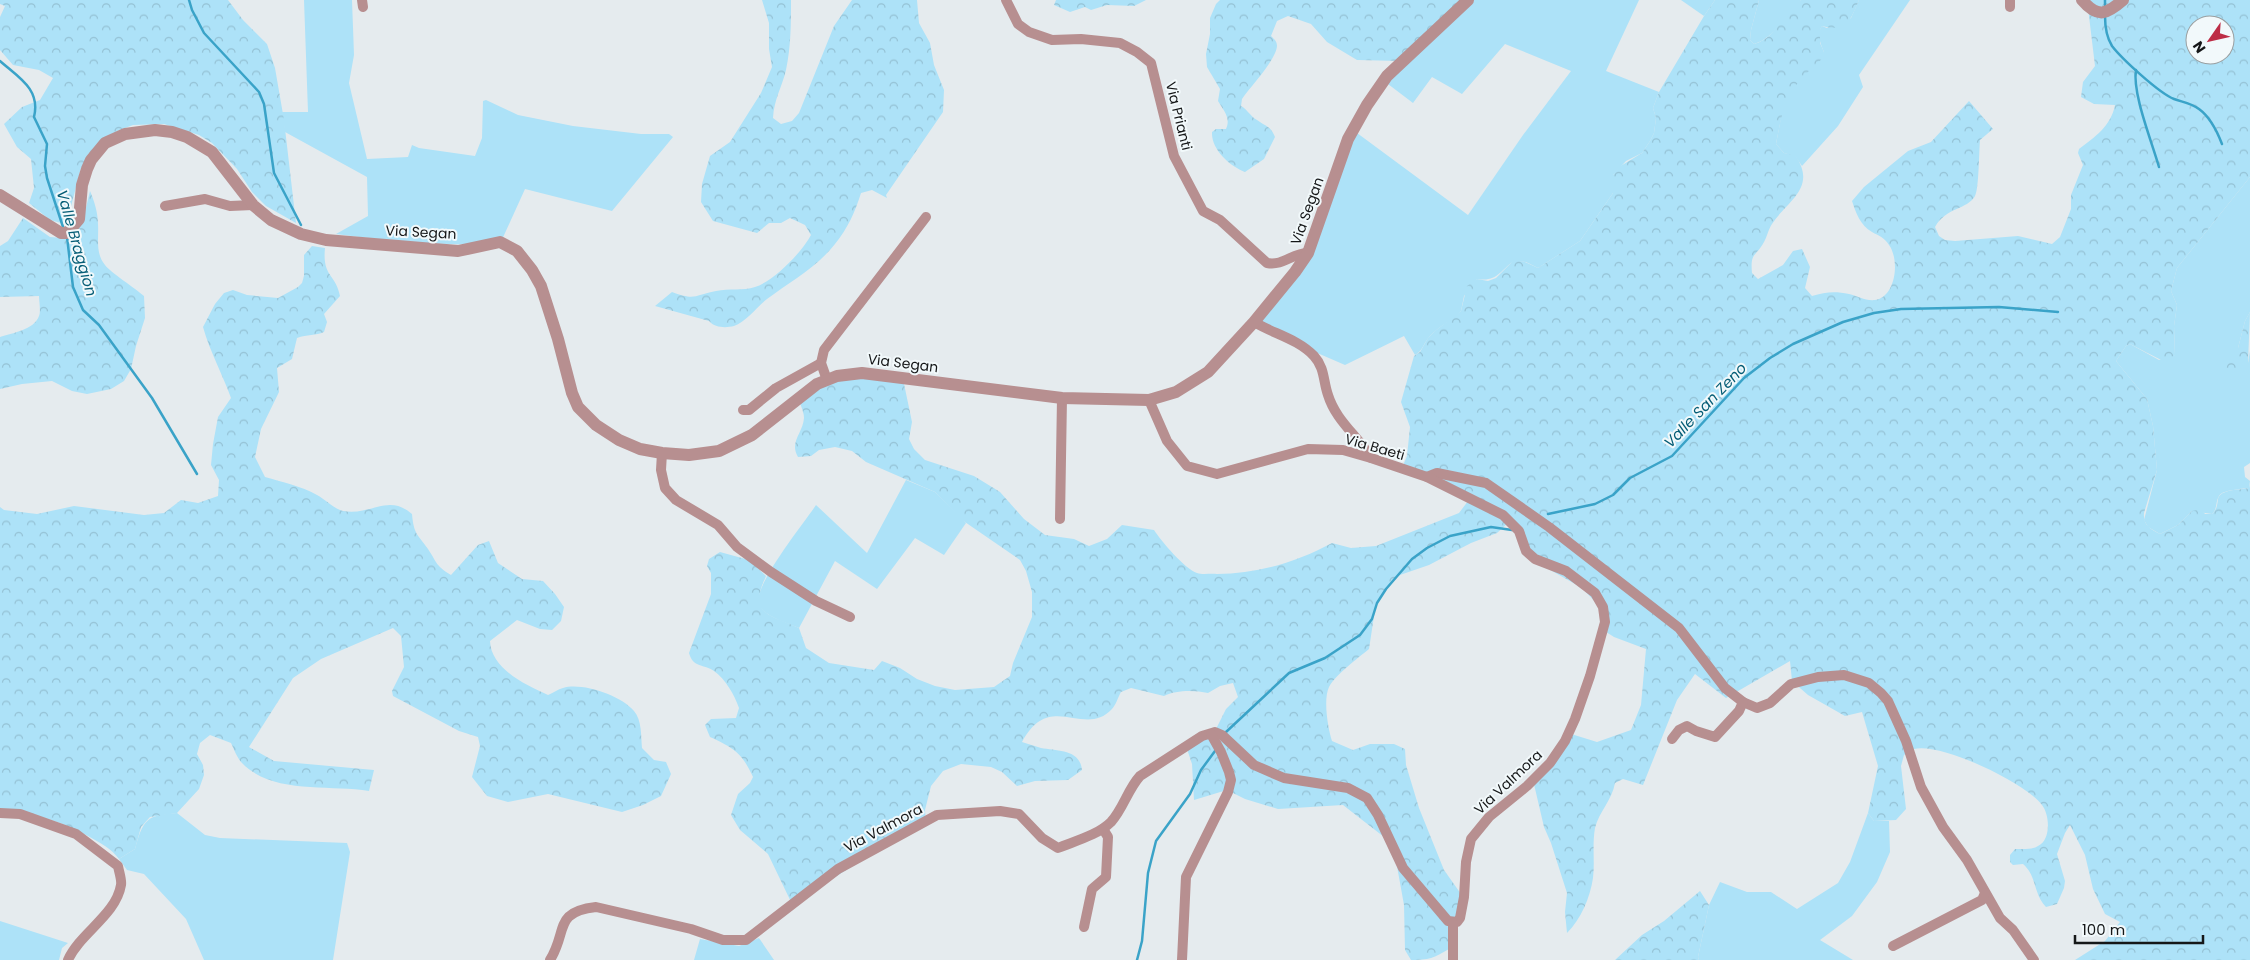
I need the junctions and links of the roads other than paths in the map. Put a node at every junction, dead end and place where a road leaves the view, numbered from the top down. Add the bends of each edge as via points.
1 (1006, 0) edge
2 (1468, 0) edge
3 (2082, 0) edge
4 (2123, 0) edge
5 (0, 195) edge
6 (253, 205) junction
7 (165, 206) dead end
8 (926, 217) dead end
9 (1308, 253) junction
10 (1254, 322) junction
11 (821, 364) junction
12 (827, 380) junction
13 (1062, 398) junction
14 (1149, 400) junction
15 (743, 410) dead end
16 (662, 453) junction
17 (1372, 458) junction
18 (1427, 477) junction
19 (1060, 519) dead end
20 (850, 617) dead end
21 (1744, 702) junction
22 (1211, 734) junction
23 (1672, 738) dead end
24 (0, 813) edge
25 (1103, 829) junction
26 (1984, 893) junction
27 (1453, 923) junction
28 (1084, 927) dead end
29 (1893, 946) dead end
30 (68, 960) edge
31 (550, 960) edge
32 (1182, 960) edge
33 (1453, 960) edge
34 (2034, 960) edge

1 - 9 street, Via Prianti via 1018,24 1029,32 1052,40 1120,43 1151,63 1174,156 1203,211 1220,220 1267,264 1276,265 1297,253
2 - 9 street, Via Segan via 1387,76 1367,105 1348,138
3 - 4 street via 2094,11 2102,13 2110,11
5 - 6 street, Via Segan via 61,233 67,233 79,220 86,169 105,143 125,134 155,130 187,138 212,152
6 - 7 street via 230,206 205,199
6 - 16 street, Via Segan via 272,220 301,234 326,240 458,250 500,242 517,251 541,286 578,407 596,425 619,440 640,449
8 - 11 street via 824,350
9 - 10 street, Via Segan
10 - 14 street, Via Segan via 1208,372 1176,392
10 - 17 street via 1301,345 1314,356 1323,368 1327,394 1334,409
11 - 12 street
11 - 15 street via 776,388 749,410
12 - 13 street, Via Segan via 862,372
12 - 16 street, Via Segan via 817,384 752,435 719,451 690,455
13 - 14 street, Via Segan
13 - 19 street
14 - 17 street, Via Baeti via 1167,441 1187,466 1217,474 1308,449 1343,450
16 - 20 street via 665,488 676,500 718,525 737,547 771,572 816,601
17 - 18 street, Via Baeti
18 - 21 street, Via Baeti via 1437,473 1486,483 1550,527 1679,628 1725,688
18 - 27 street, Via Valmora via 1503,515 1519,530 1526,551 1535,559 1566,571 1595,593 1603,607 1605,622 1590,676 1565,741 1550,763 1489,817 1471,839 1460,918
21 - 23 street via 1740,711 1715,737 1687,726
21 - 26 street via 1757,708 1770,703 1791,684 1818,677 1844,675 1875,688 1888,701 1921,787 1943,828 1968,860
22 - 25 street, Via Valmora via 1202,736 1140,776 1132,784 1112,821
22 - 27 street via 1215,732 1222,736 1254,765 1284,778 1348,788 1367,798 1403,868
22 - 32 street via 1231,780 1186,877
24 - 30 street via 20,814 76,834 118,866 122,885 109,911 73,948
25 - 28 street via 1108,837 1106,877 1092,890
25 - 31 street, Via Valmora via 1058,848 1042,838 1019,814 1000,811 937,815 838,868 746,940 722,940 692,929 596,907 570,914 564,921
26 - 29 street via 1982,900
26 - 34 street
27 - 33 street

